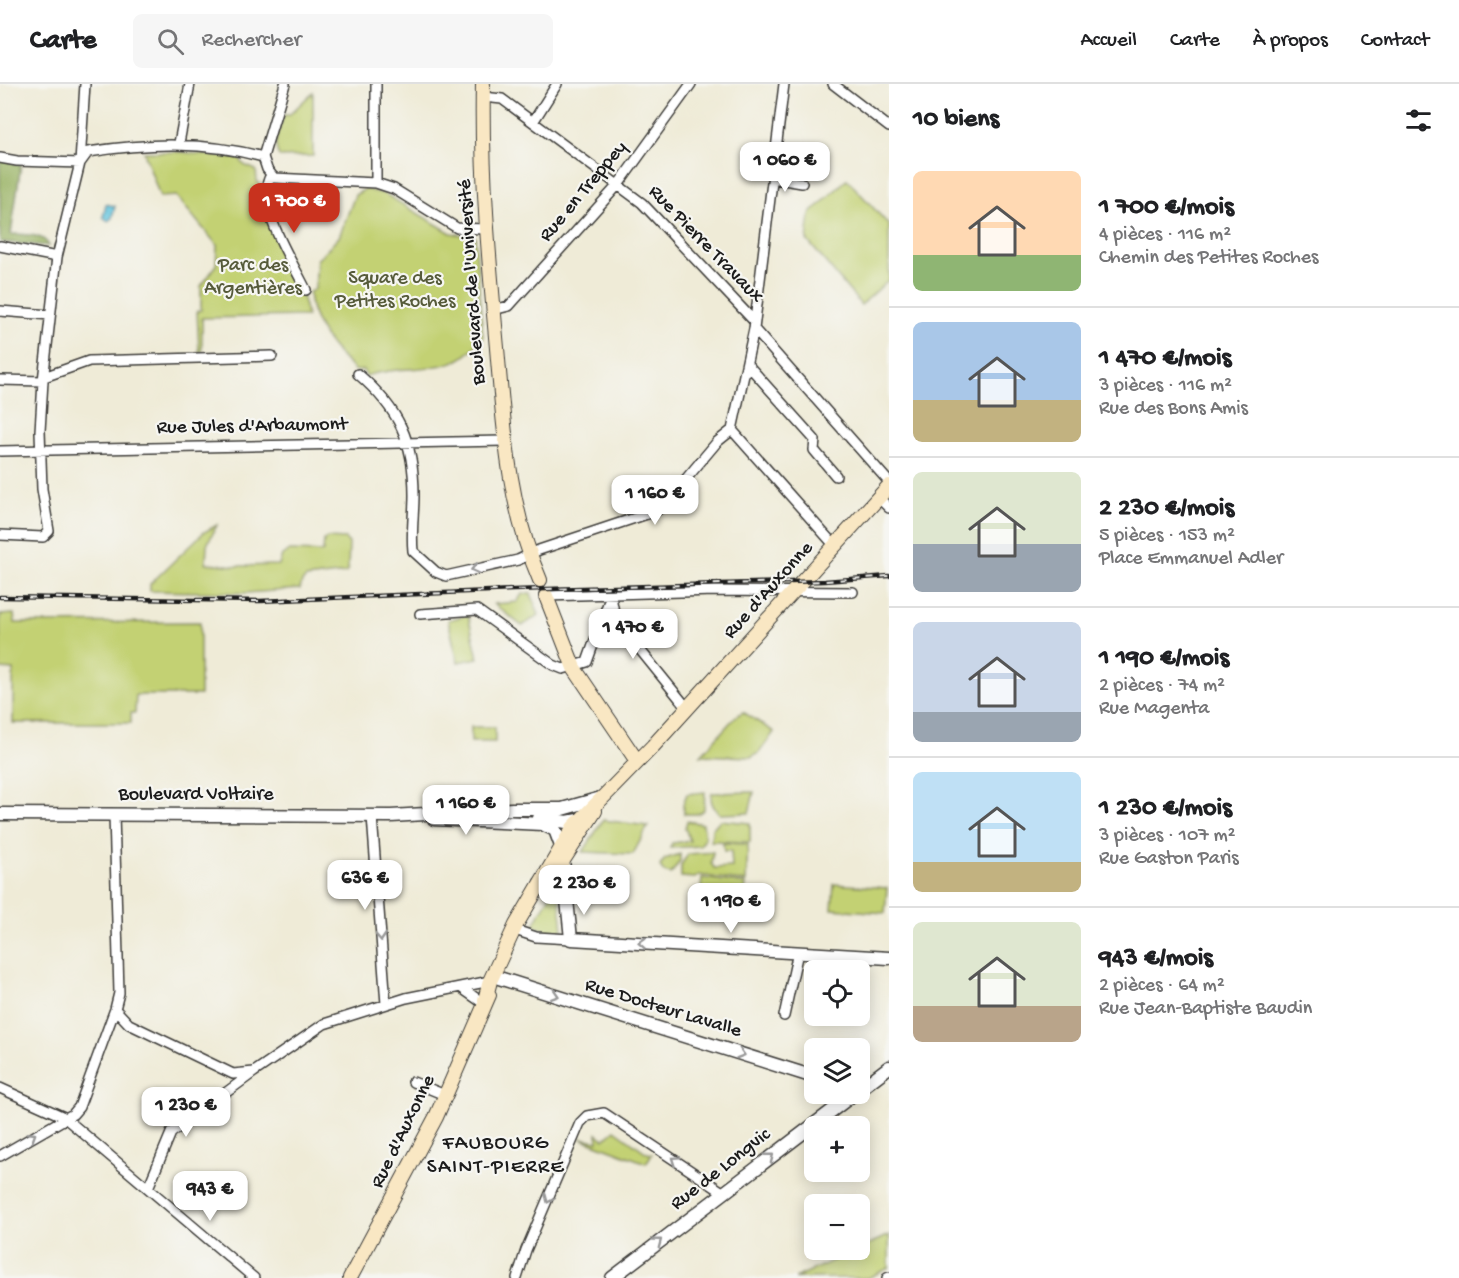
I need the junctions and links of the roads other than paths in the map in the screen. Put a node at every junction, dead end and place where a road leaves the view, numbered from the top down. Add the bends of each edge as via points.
1 (85, 84) edge
2 (190, 84) edge
3 (285, 84) edge
4 (376, 84) edge
5 (557, 84) edge
6 (691, 84) edge
7 (784, 84) edge
8 (833, 84) edge
9 (483, 90) edge
10 (533, 122) junction
11 (889, 127) edge
12 (179, 143) junction
13 (263, 157) junction
14 (0, 158) edge
15 (80, 163) junction
16 (272, 175) junction
17 (772, 178) junction
18 (376, 183) junction
19 (802, 183) dead end
20 (618, 185) junction
21 (486, 229) junction
22 (0, 246) edge
23 (57, 257) junction
24 (306, 290) dead end
25 (493, 310) junction
26 (0, 311) edge
27 (50, 315) junction
28 (753, 325) junction
29 (272, 356) dead end
30 (747, 364) junction
31 (358, 375) dead end
32 (44, 379) junction
33 (0, 380) edge
34 (732, 429) junction
35 (504, 441) junction
36 (408, 442) junction
37 (40, 450) junction
38 (0, 451) edge
39 (836, 477) dead end
40 (889, 482) edge
41 (889, 486) edge
42 (879, 498) junction
43 (889, 508) edge
44 (0, 536) edge
45 (835, 546) junction
46 (531, 554) junction
47 (540, 580) dead end
48 (797, 590) junction
49 (853, 592) dead end
50 (611, 595) junction
51 (546, 596) joint
52 (420, 614) dead end
53 (574, 668) junction
54 (688, 709) junction
55 (637, 761) junction
56 (601, 798) junction
57 (562, 809) junction
58 (0, 814) edge
59 (114, 814) junction
60 (372, 816) junction
61 (391, 816) junction
62 (593, 816) junction
63 (466, 821) junction
64 (574, 823) junction
65 (566, 851) junction
66 (544, 883) junction
67 (566, 898) junction
68 (521, 932) junction
69 (571, 939) junction
70 (798, 952) junction
71 (889, 958) edge
72 (495, 979) junction
73 (463, 988) junction
74 (484, 1002) junction
75 (386, 1004) junction
76 (115, 1009) junction
77 (784, 1016) dead end
78 (129, 1024) junction
79 (108, 1028) junction
80 (889, 1067) edge
81 (254, 1072) junction
82 (233, 1074) junction
83 (804, 1074) edge
84 (870, 1081) edge
85 (413, 1082) dead end
86 (0, 1088) edge
87 (445, 1095) junction
88 (218, 1100) junction
89 (841, 1104) edge
90 (64, 1117) junction
91 (0, 1156) edge
92 (148, 1188) junction
93 (724, 1193) junction
94 (253, 1277) edge
95 (350, 1278) edge
96 (517, 1278) edge
97 (612, 1278) edge

1 - 15 street
2 - 12 street
3 - 13 street
4 - 18 street
5 - 10 street
6 - 20 street, Rue en Treppey
7 - 17 street
8 - 11 street
9 - 10 street, Rue Pierre Travaux
9 - 21 main road, Boulevard de l'Université
10 - 20 street, Rue Pierre Travaux
12 - 13 street
12 - 15 street via 136,144 88,152
13 - 16 street
14 - 15 street
15 - 23 street
16 - 18 street via 280,180
16 - 24 street via 266,185 266,201
17 - 19 street
17 - 28 street
18 - 21 street via 394,189 457,228
20 - 25 street, Rue en Treppey via 509,306
20 - 28 street, Rue Pierre Travaux via 663,223
21 - 25 main road, Boulevard de l'Université
22 - 23 street
23 - 27 street
25 - 35 main road, Boulevard de l'Université
26 - 27 street
27 - 32 street
28 - 30 street
28 - 40 street, Rue Pierre Travaux
29 - 32 street via 89,361
30 - 34 street
30 - 39 street via 815,440 814,450
31 - 36 street via 392,408
32 - 33 street
32 - 37 street
34 - 45 street
34 - 46 street via 656,511
35 - 36 street, Rue Jules d'Arbaumont
35 - 46 main road, Boulevard de l'Université via 513,496
36 - 37 street, Rue Jules d'Arbaumont
46 -> 36 street via 446,576 421,560 413,547 414,486
37 - 38 street, Rue Jules d'Arbaumont
37 - 44 street via 48,534
41 - 42 main road, Rue d'Auxonne
42 - 43 street
42 - 45 main road, Rue d'Auxonne
45 - 48 main road, Rue d'Auxonne
46 - 47 main road, Boulevard de l'Université
48 - 49 street
48 - 50 street
48 - 54 main road, Rue d'Auxonne
50 - 51 street
50 - 53 street via 587,662
50 - 54 street via 614,612 628,635
51 - 53 main road
52 - 53 street via 477,610 553,665
53 - 55 main road
54 - 55 main road, Rue d'Auxonne
55 - 56 main road, Rue d'Auxonne
56 - 57 street, Boulevard Voltaire
56 - 62 main road, Rue d'Auxonne
56 - 64 main road, Rue d'Auxonne
57 - 61 street, Boulevard Voltaire
57 - 64 street
58 - 59 street, Boulevard Voltaire
59 - 60 street, Boulevard Voltaire
59 - 76 street via 119,993
60 - 61 street, Boulevard Voltaire
60 -> 75 street
61 - 63 street, Boulevard Voltaire
62 - 64 street, Boulevard Voltaire
62 - 65 main road, Rue d'Auxonne
63 - 64 street, Boulevard Voltaire via 519,817
63 - 65 street, Boulevard Voltaire via 549,826
64 - 65 main road, Rue d'Auxonne
65 - 66 main road, Rue d'Auxonne
65 - 67 street
66 - 67 street via 557,886
66 - 68 main road, Rue d'Auxonne
66 - 72 main road, Rue d'Auxonne via 501,957
67 - 69 street
68 - 69 street
68 - 72 main road, Rue d'Auxonne
70 -> 69 street
70 - 71 street
70 - 77 street
72 - 73 street
72 - 74 main road, Rue d'Auxonne
72 -> 83 street, Rue Docteur Lavalle
73 - 74 street
73 - 75 street
74 - 87 main road, Rue d'Auxonne
75 - 81 street via 324,1024
76 - 78 street
76 - 79 street
78 - 79 street
78 - 82 street
79 - 90 street via 83,1100 73,1114
80 - 84 street
81 - 82 street
81 - 88 street
82 - 88 street
85 - 87 street
86 - 90 street
87 - 95 main road, Rue d'Auxonne
88 - 92 street via 171,1133
93 -> 89 street, Rue de Longvic
91 -> 90 street
90 - 92 street
92 - 94 street
93 -> 96 street via 604,1113 594,1113 580,1123
97 -> 93 street, Rue de Longvic

